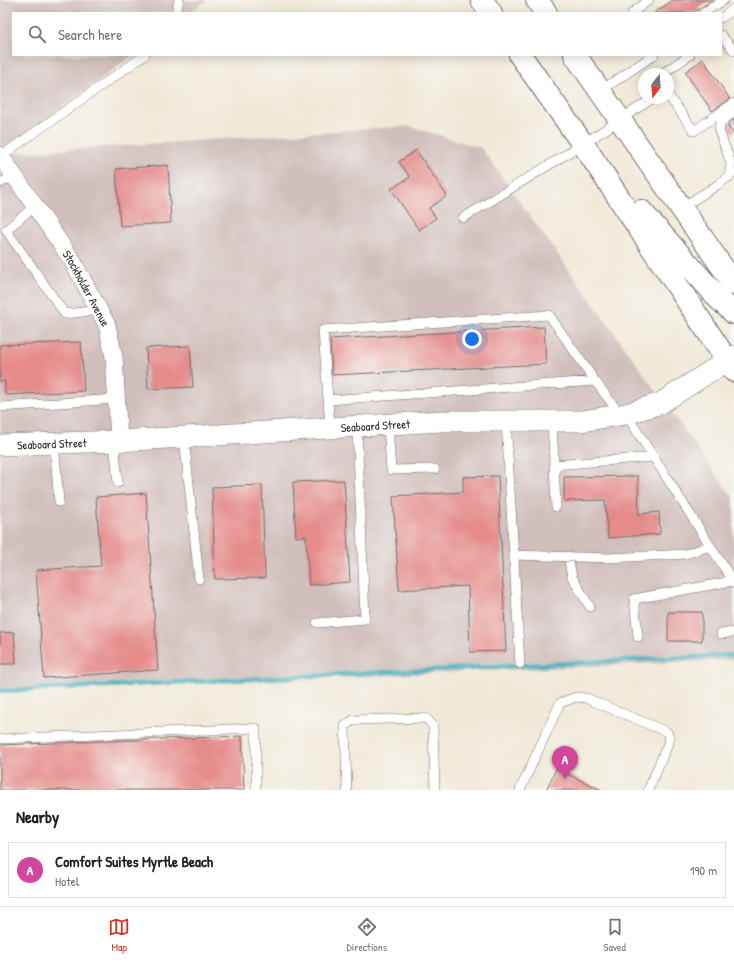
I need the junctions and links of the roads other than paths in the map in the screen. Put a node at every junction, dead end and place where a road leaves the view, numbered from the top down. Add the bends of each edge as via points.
1 (179, 0) edge
2 (482, 0) edge
3 (537, 0) edge
4 (724, 0) edge
5 (646, 1) edge
6 (734, 9) edge
7 (176, 12) edge
8 (490, 12) edge
9 (545, 12) edge
10 (633, 12) edge
11 (705, 12) edge
12 (722, 17) edge
13 (722, 36) edge
14 (734, 51) edge
15 (144, 56) edge
16 (521, 56) edge
17 (576, 56) edge
18 (652, 56) edge
19 (689, 56) edge
20 (671, 68) edge
21 (600, 91) junction
22 (734, 103) edge
23 (644, 104) edge
24 (674, 104) edge
25 (734, 112) edge
26 (620, 120) junction
27 (585, 147) junction
28 (0, 156) edge
29 (731, 174) edge
30 (7, 180) edge
31 (35, 206) junction
32 (681, 208) junction
33 (463, 218) dead end
34 (734, 284) edge
35 (100, 310) junction
36 (734, 313) edge
37 (732, 362) edge
38 (594, 381) junction
39 (116, 399) junction
40 (328, 400) junction
41 (0, 408) edge
42 (623, 415) junction
43 (506, 420) junction
44 (552, 420) junction
45 (388, 425) junction
46 (357, 427) junction
47 (330, 428) junction
48 (184, 437) junction
49 (117, 441) junction
50 (54, 443) junction
51 (0, 445) edge
52 (653, 456) junction
53 (554, 464) junction
54 (435, 469) dead end
55 (118, 483) dead end
56 (59, 502) dead end
57 (556, 507) dead end
58 (710, 546) junction
59 (514, 555) junction
60 (568, 556) junction
61 (199, 579) dead end
62 (733, 582) edge
63 (590, 607) dead end
64 (317, 623) dead end
65 (734, 632) edge
66 (721, 634) dead end
67 (638, 637) dead end
68 (520, 664) dead end
69 (0, 739) edge
70 (256, 790) edge
71 (347, 790) edge
72 (435, 790) edge
73 (520, 790) edge
74 (648, 790) edge

1 - 7 lane
2 - 8 main road
3 - 9 main road
4 - 11 lane
5 - 10 lane
6 - 12 lane
13 - 14 lane
15 - 28 lane
16 - 27 main road
17 - 21 main road
18 - 21 lane
19 - 20 lane
21 - 26 main road
22 - 24 lane via 694,132
23 - 26 lane
25 - 29 lane via 720,124 719,131 731,163
26 - 27 lane
26 - 32 main road
27 - 33 lane
27 - 36 main road
27 - 37 main road
28 - 30 street, Stockholder Avenue
29 - 32 lane
30 - 31 street, Stockholder Avenue
31 - 35 street, Stockholder Avenue via 72,260
31 - 35 lane via 6,230 65,314
32 - 34 main road
35 - 39 street, Stockholder Avenue via 107,325 114,357
37 - 42 street, Seaboard Street via 661,403
38 - 40 lane
38 - 40 lane via 549,315 323,330
38 - 42 lane
39 - 41 lane
39 - 49 street, Stockholder Avenue
40 - 47 lane
42 - 44 street, Seaboard Street via 582,421
42 - 52 lane
43 - 44 street, Seaboard Street
43 - 45 street, Seaboard Street
43 - 59 lane
44 - 53 lane
45 - 46 street, Seaboard Street
45 - 54 lane via 391,470
46 - 47 street, Seaboard Street
46 - 64 lane via 365,619
47 - 48 street, Seaboard Street
48 - 49 street, Seaboard Street
48 - 61 lane
49 - 50 street, Seaboard Street
49 - 55 lane
50 - 51 street, Seaboard Street
50 - 56 lane
52 - 53 lane
52 - 58 lane
53 - 57 lane
58 - 60 lane via 686,554 609,558
58 - 62 lane
59 - 60 lane
59 - 68 lane
60 - 63 lane via 572,577
62 - 67 lane via 634,599
65 - 66 lane
69 - 70 lane via 256,728
71 - 72 lane via 345,726 353,720 426,718 433,726
73 - 74 lane via 560,703 576,697 586,698 667,732 670,739

